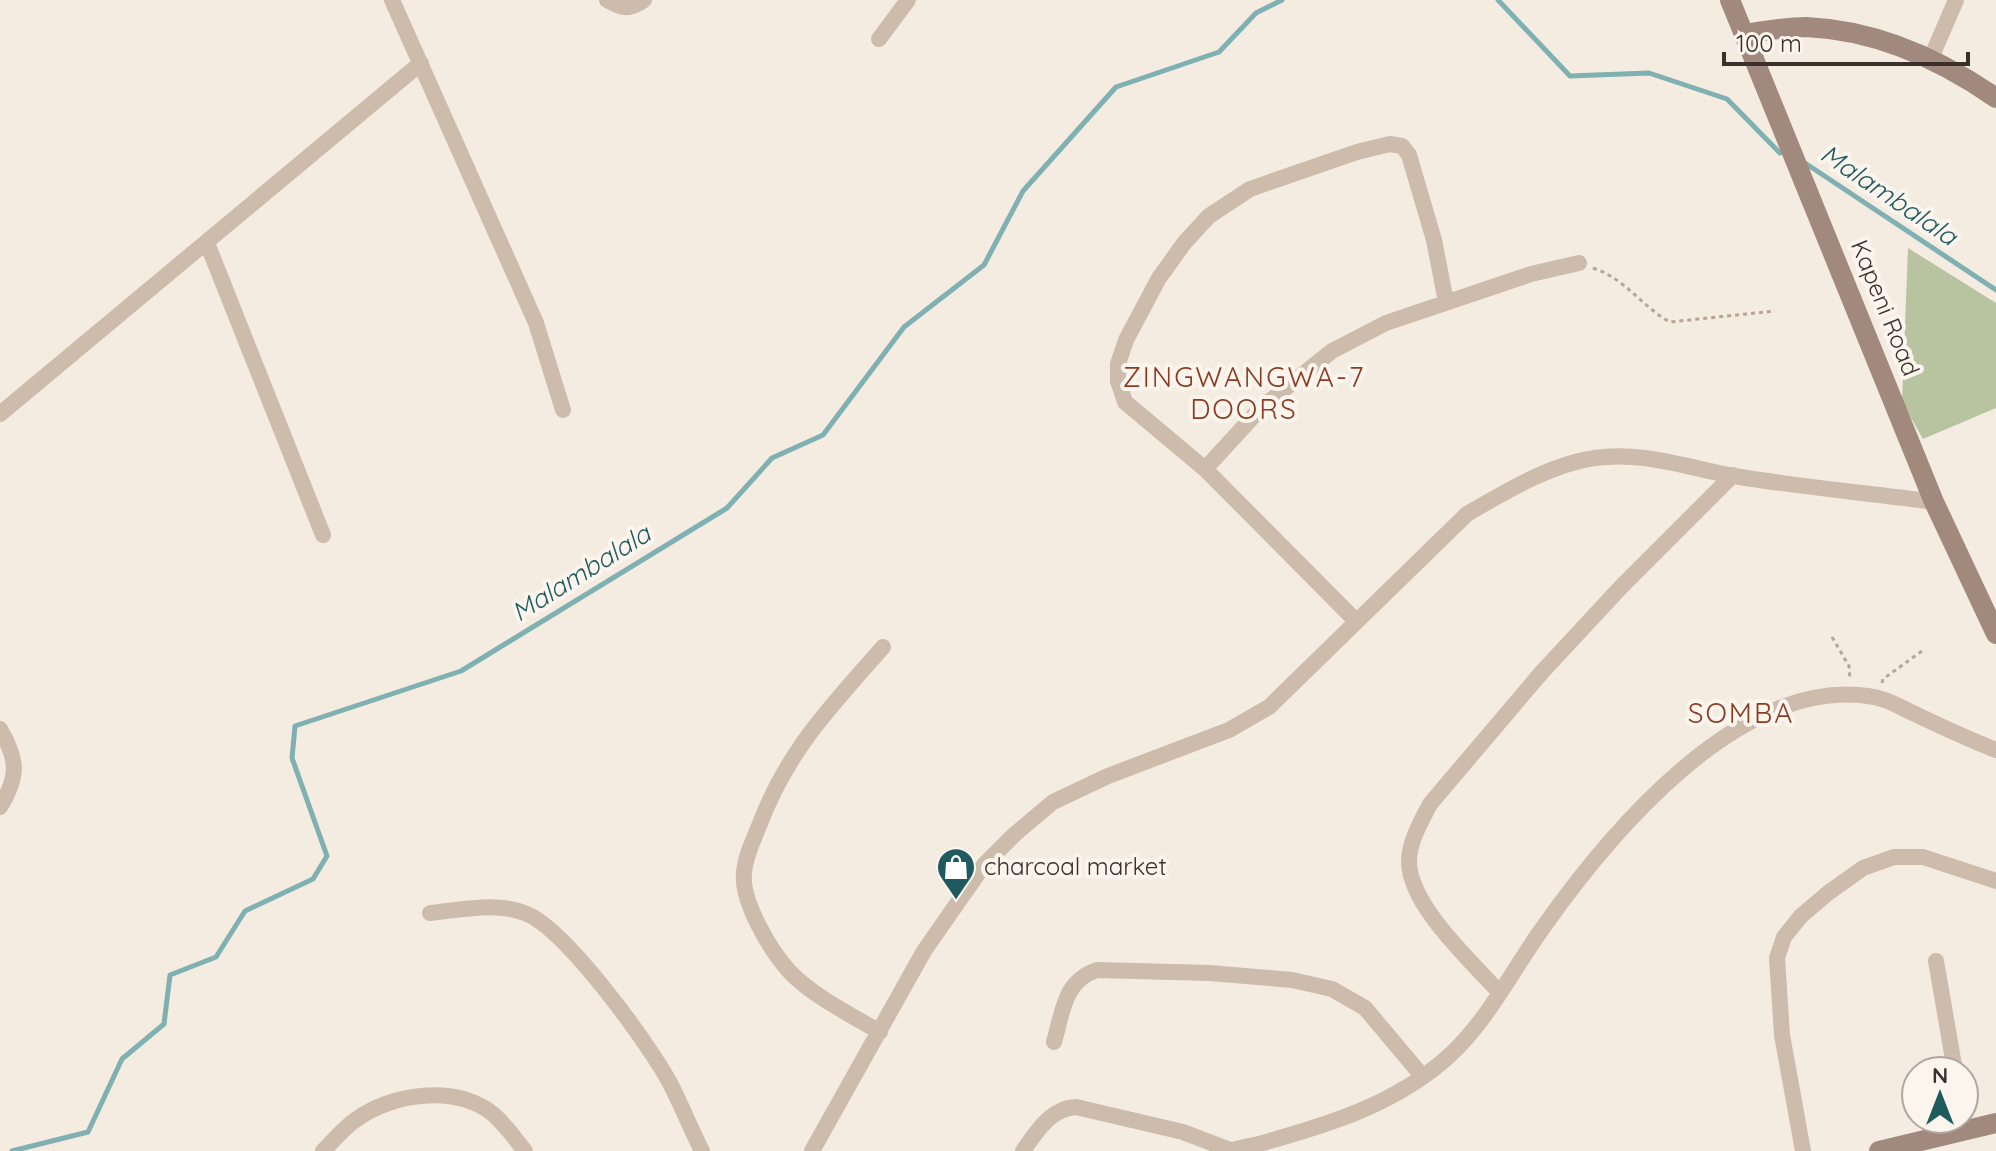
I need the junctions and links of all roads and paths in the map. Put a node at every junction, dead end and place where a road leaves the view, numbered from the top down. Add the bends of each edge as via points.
1 (392, 0) edge
2 (607, 0) edge
3 (644, 0) edge
4 (908, 0) edge
5 (1730, 0) edge
6 (1956, 0) edge
7 (1744, 34) junction
8 (879, 39) dead end
9 (1931, 58) junction
10 (421, 63) junction
11 (1996, 98) edge
12 (207, 243) junction
13 (1579, 263) joint
14 (1446, 302) junction
15 (1775, 311) dead end
16 (563, 410) dead end
17 (0, 414) edge
18 (1205, 469) junction
19 (1733, 475) junction
20 (1934, 502) junction
21 (323, 535) dead end
22 (1356, 621) junction
23 (1996, 634) edge
24 (1832, 637) dead end
25 (883, 647) dead end
26 (1922, 651) dead end
27 (1851, 694) junction
28 (1877, 698) junction
29 (0, 729) edge
30 (1996, 750) edge
31 (0, 807) edge
32 (1996, 881) edge
33 (430, 913) dead end
34 (1936, 961) dead end
35 (1499, 992) junction
36 (880, 1032) junction
37 (1054, 1042) dead end
38 (1952, 1055) edge
39 (1423, 1077) junction
40 (1928, 1135) edge
41 (1230, 1150) edge
42 (323, 1151) edge
43 (525, 1151) edge
44 (702, 1151) edge
45 (812, 1151) edge
46 (1023, 1151) edge
47 (1803, 1151) edge
48 (1879, 1151) edge

1 - 10 street
2 - 3 street via 622,8
4 - 8 street
5 - 7 main road, Kapeni Road
6 - 9 street
7 - 9 main road via 1782,28 1830,30
7 - 20 main road, Kapeni Road
9 - 11 main road
10 - 12 street
10 - 16 street via 536,323
12 - 17 street
12 - 21 street
13 - 14 street
13 - 15 path via 1632,290 1670,322
14 - 18 street via 1386,323 1332,351 1261,408
14 - 18 street via 1434,240 1402,146 1357,152 1250,189 1209,216 1159,278 1118,364 1125,402
18 - 22 street
19 - 20 street
19 - 22 street via 1631,457 1594,458 1558,470 1467,514
19 - 35 street via 1542,672 1430,804 1419,826 1409,864 1416,890 1442,929
20 - 23 main road, Kapeni Road
22 - 36 street via 1269,707 1229,730 1053,802 1024,826 957,900
24 - 27 path via 1849,666
25 - 36 street via 790,757 769,798 743,874 748,900 791,973
26 - 28 path via 1883,679
27 - 28 street
27 - 35 street via 1810,698 1776,711 1694,757 1603,851
28 - 30 street
29 - 31 street via 15,773
32 - 47 street via 1923,857 1894,857 1863,868 1828,893 1784,937 1777,958 1780,1022
33 - 44 street via 502,907 545,925 638,1035 670,1083
34 - 38 street
35 - 39 street via 1458,1046
36 - 45 street
37 - 39 street via 1071,987 1081,975 1097,970 1292,980 1332,989 1365,1008
39 - 41 street via 1367,1110
40 - 48 main road
41 - 46 street via 1183,1132 1064,1107
42 - 43 street via 354,1121 383,1104 421,1096 476,1103 494,1115

